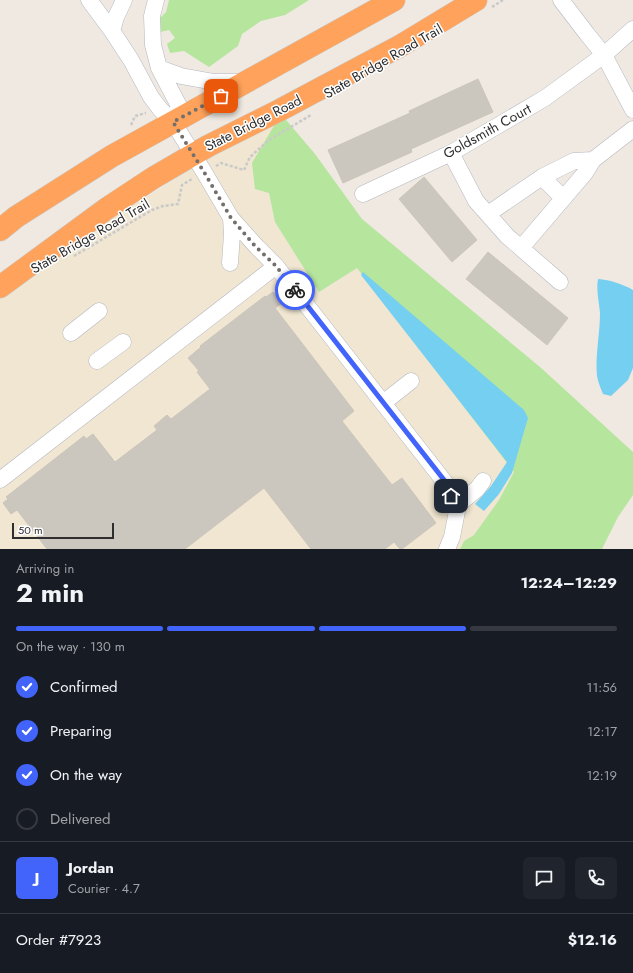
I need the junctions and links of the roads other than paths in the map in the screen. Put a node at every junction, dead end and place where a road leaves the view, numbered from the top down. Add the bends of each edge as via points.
1 (89, 0) edge
2 (124, 0) edge
3 (156, 0) edge
4 (394, 0) edge
5 (561, 0) edge
6 (483, 4) edge
7 (633, 29) edge
8 (112, 31) junction
9 (604, 55) junction
10 (159, 68) junction
11 (246, 82) junction
12 (633, 110) edge
13 (173, 122) junction
14 (633, 129) edge
15 (451, 153) junction
16 (592, 160) junction
17 (199, 163) junction
18 (542, 177) junction
19 (363, 194) dead end
20 (563, 198) junction
21 (488, 214) junction
22 (231, 218) junction
23 (0, 230) edge
24 (256, 247) junction
25 (521, 248) junction
26 (276, 266) junction
27 (560, 282) dead end
28 (0, 287) edge
29 (99, 311) dead end
30 (71, 333) dead end
31 (123, 342) dead end
32 (97, 362) dead end
33 (411, 382) dead end
34 (383, 403) junction
35 (0, 480) edge
36 (483, 481) dead end
37 (455, 507) junction
38 (446, 549) edge

1 - 8 street
2 - 8 street
3 - 10 street via 152,16 153,44
4 - 11 highway
5 - 9 street
6 - 17 highway, State Bridge Road via 208,146
7 - 9 street, Goldsmith Court
8 - 13 street via 151,97
9 - 12 street
9 - 15 street, Goldsmith Court via 545,98
10 - 11 street via 181,76 214,82
10 - 13 street via 179,106
11 - 13 highway
13 - 17 street
13 - 23 highway via 112,156 16,217
14 - 16 street
15 - 19 street, Goldsmith Court
15 - 21 street via 476,201
16 - 18 street via 574,160
16 - 20 street via 585,173
17 - 22 street
17 - 28 highway, State Bridge Road via 153,178 106,209
18 - 20 street
18 - 21 street
20 - 25 street
21 - 25 street
22 - 24 street
22 - 24 street via 230,263
24 - 26 street
25 - 27 street
26 - 34 street
26 - 35 street
29 - 30 street
31 - 32 street
33 - 34 street
34 - 37 street via 448,485
36 - 37 street
37 - 38 street via 457,511 452,537

